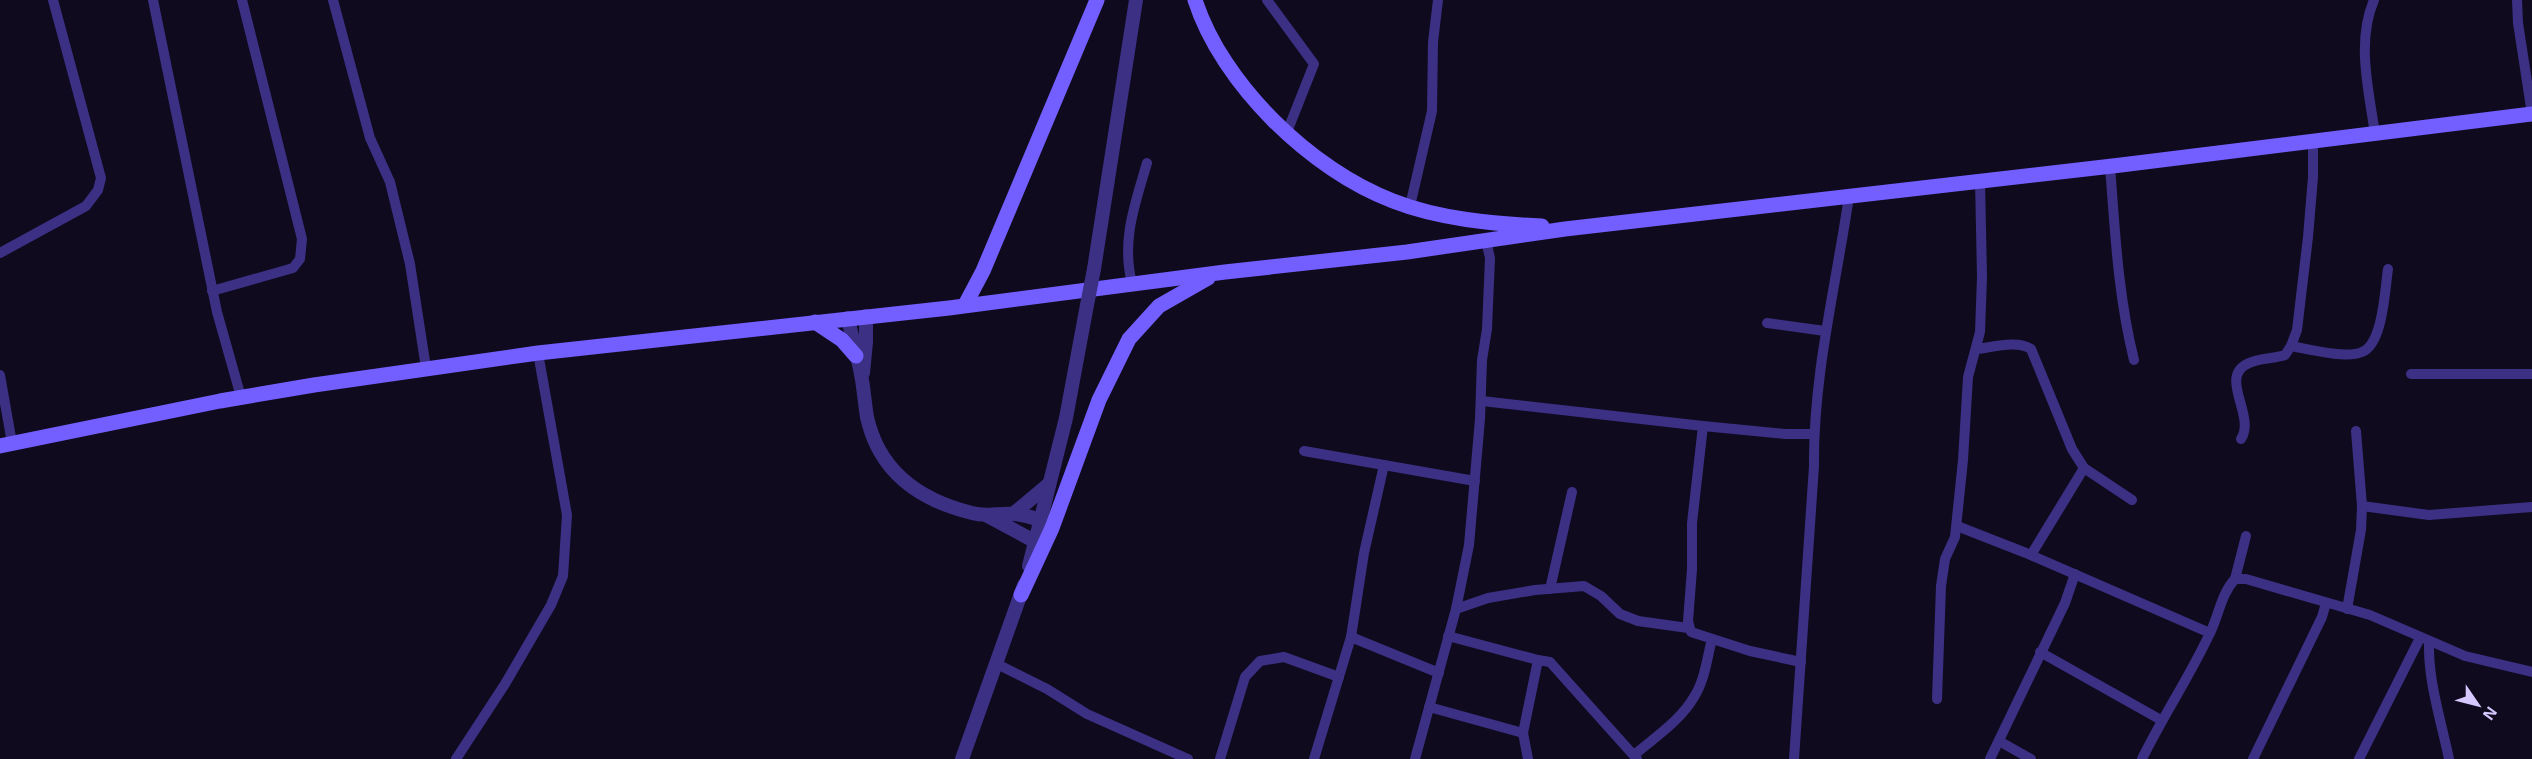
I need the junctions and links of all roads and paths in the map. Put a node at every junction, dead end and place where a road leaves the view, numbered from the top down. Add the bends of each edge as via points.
1 (53, 0) edge
2 (153, 0) edge
3 (242, 0) edge
4 (333, 0) edge
5 (1097, 0) edge
6 (1136, 0) edge
7 (1195, 0) edge
8 (1268, 0) edge
9 (1438, 0) edge
10 (2374, 0) edge
11 (2517, 0) edge
12 (2532, 114) edge
13 (1287, 132) junction
14 (2375, 134) junction
15 (2313, 141) junction
16 (1146, 163) dead end
17 (2110, 166) junction
18 (1980, 180) junction
19 (1849, 196) junction
20 (1410, 206) junction
21 (1565, 229) junction
22 (1486, 241) junction
23 (0, 253) edge
24 (2388, 269) dead end
25 (1225, 272) junction
26 (1132, 283) junction
27 (212, 291) junction
28 (965, 305) junction
29 (866, 316) junction
30 (848, 318) junction
31 (815, 322) junction
32 (1767, 323) dead end
33 (1825, 331) junction
34 (2291, 346) junction
35 (1977, 349) junction
36 (538, 353) junction
37 (855, 356) junction
38 (2134, 360) dead end
39 (426, 368) junction
40 (2411, 374) dead end
41 (2532, 374) edge
42 (0, 375) edge
43 (862, 378) junction
44 (241, 397) junction
45 (1482, 401) junction
46 (1703, 426) junction
47 (2356, 431) dead end
48 (1814, 434) junction
49 (2241, 438) dead end
50 (6, 444) edge
51 (1304, 452) dead end
52 (1384, 465) junction
53 (2084, 468) junction
54 (1475, 480) junction
55 (1049, 484) junction
56 (1572, 492) dead end
57 (2132, 500) dead end
58 (2362, 506) junction
59 (2532, 507) edge
60 (1013, 514) junction
61 (986, 515) junction
62 (1040, 520) junction
63 (1957, 526) junction
64 (2246, 536) dead end
65 (1036, 542) junction
66 (2031, 555) junction
67 (2075, 574) junction
68 (2235, 579) junction
69 (1550, 589) junction
70 (1021, 595) junction
71 (2326, 603) junction
72 (1456, 609) junction
73 (2347, 609) junction
74 (1688, 628) junction
75 (2210, 633) junction
76 (1448, 636) junction
77 (1351, 637) junction
78 (1712, 639) junction
79 (2425, 640) junction
80 (2040, 652) junction
81 (1538, 660) junction
82 (1801, 662) junction
83 (997, 664) junction
84 (2532, 672) edge
85 (1438, 673) junction
86 (1339, 677) junction
87 (1937, 699) dead end
88 (1429, 707) junction
89 (2161, 720) junction
90 (1523, 733) junction
91 (1999, 741) junction
92 (1636, 757) edge
93 (1793, 758) edge
94 (456, 759) edge
95 (962, 759) edge
96 (1188, 759) edge
97 (1220, 759) edge
98 (1314, 759) edge
99 (1416, 759) edge
100 (1528, 759) edge
101 (1990, 759) edge
102 (2031, 759) edge
103 (2142, 759) edge
104 (2253, 759) edge
105 (2359, 759) edge
106 (2449, 759) edge

1 - 23 street via 101,178 98,190 86,206
2 - 27 street
3 - 27 street via 302,239 300,259 293,267
4 - 39 street via 370,138 390,182 410,264
5 - 28 main road via 983,271
6 - 55 street, bridge via 1088,305
7 - 13 main road via 1214,43 1230,67 1254,99
8 - 13 street via 1314,64
9 - 20 street via 1432,111
10 - 14 street via 2366,25 2365,50
11 - 12 street
12 - 14 main road
13 - 20 main road via 1362,186
14 - 15 main road
15 - 17 main road
15 - 34 street via 2308,237 2297,330
16 - 26 street via 1130,224 1126,262
17 - 18 main road
17 - 38 street via 2118,267
18 - 19 main road
18 - 35 street via 1983,277
19 - 21 main road
19 - 33 street
20 - 21 main road via 1456,217
21 - 22 main road
22 - 25 main road
22 - 45 street via 1490,281
24 - 34 street via 2379,331 2362,352 2341,354
25 - 26 main road
25 - 70 main road via 1159,306 1129,339 1099,400 1052,528
26 - 28 main road
27 - 44 street
28 - 29 main road
29 - 30 main road
29 - 43 street
30 - 31 main road
30 - 37 street
31 - 36 main road
31 - 37 main road via 842,340
32 - 33 street
33 - 48 street
34 - 49 street via 2285,355 2251,362 2236,373 2246,421
35 - 53 street via 2025,345 2031,350
35 - 63 street via 1968,377
36 - 39 main road
36 - 94 street via 567,515 563,576 506,684
37 - 43 street
39 - 44 main road
40 - 41 street
42 - 50 street
43 - 61 street via 875,442 901,480 946,505
44 - 50 main road
45 - 46 street
45 - 54 street
46 - 48 street
46 - 74 street via 1693,511
47 - 58 street
48 - 82 street
51 - 52 street
52 - 54 street
52 - 77 street via 1364,553
53 - 57 street
53 - 66 street
54 - 72 street via 1469,545
55 - 60 street
55 - 62 street
56 - 69 street
58 - 59 street via 2429,515
58 - 73 street via 2359,551
60 - 61 street
60 - 62 street
61 - 65 street
62 - 65 street
63 - 66 street
63 - 87 street via 1945,559 1941,586
64 - 68 street
65 - 70 street
66 - 67 street
67 - 75 street
67 - 80 street
68 - 71 street
68 - 75 street
69 - 72 street via 1488,598
69 - 74 street via 1584,586 1620,614 1638,621
70 - 83 street
71 - 73 street
71 - 104 street
72 - 76 street
73 - 79 street
74 - 78 street
75 - 89 street
76 - 81 street
76 - 85 street
77 - 85 street
77 - 86 street
78 - 82 street
78 - 92 street via 1695,697
79 - 84 street via 2465,656
79 - 105 street
79 - 106 street
80 - 89 street
80 - 91 street
81 - 90 street
81 - 92 street via 1550,662
82 - 93 street
83 - 95 street
83 - 96 street via 1047,688 1086,714
85 - 88 street
86 - 97 street via 1284,657 1260,661 1245,677
86 - 98 street
88 - 90 street
88 - 99 street
89 - 103 street
90 - 100 street
91 - 101 street
91 - 102 street

